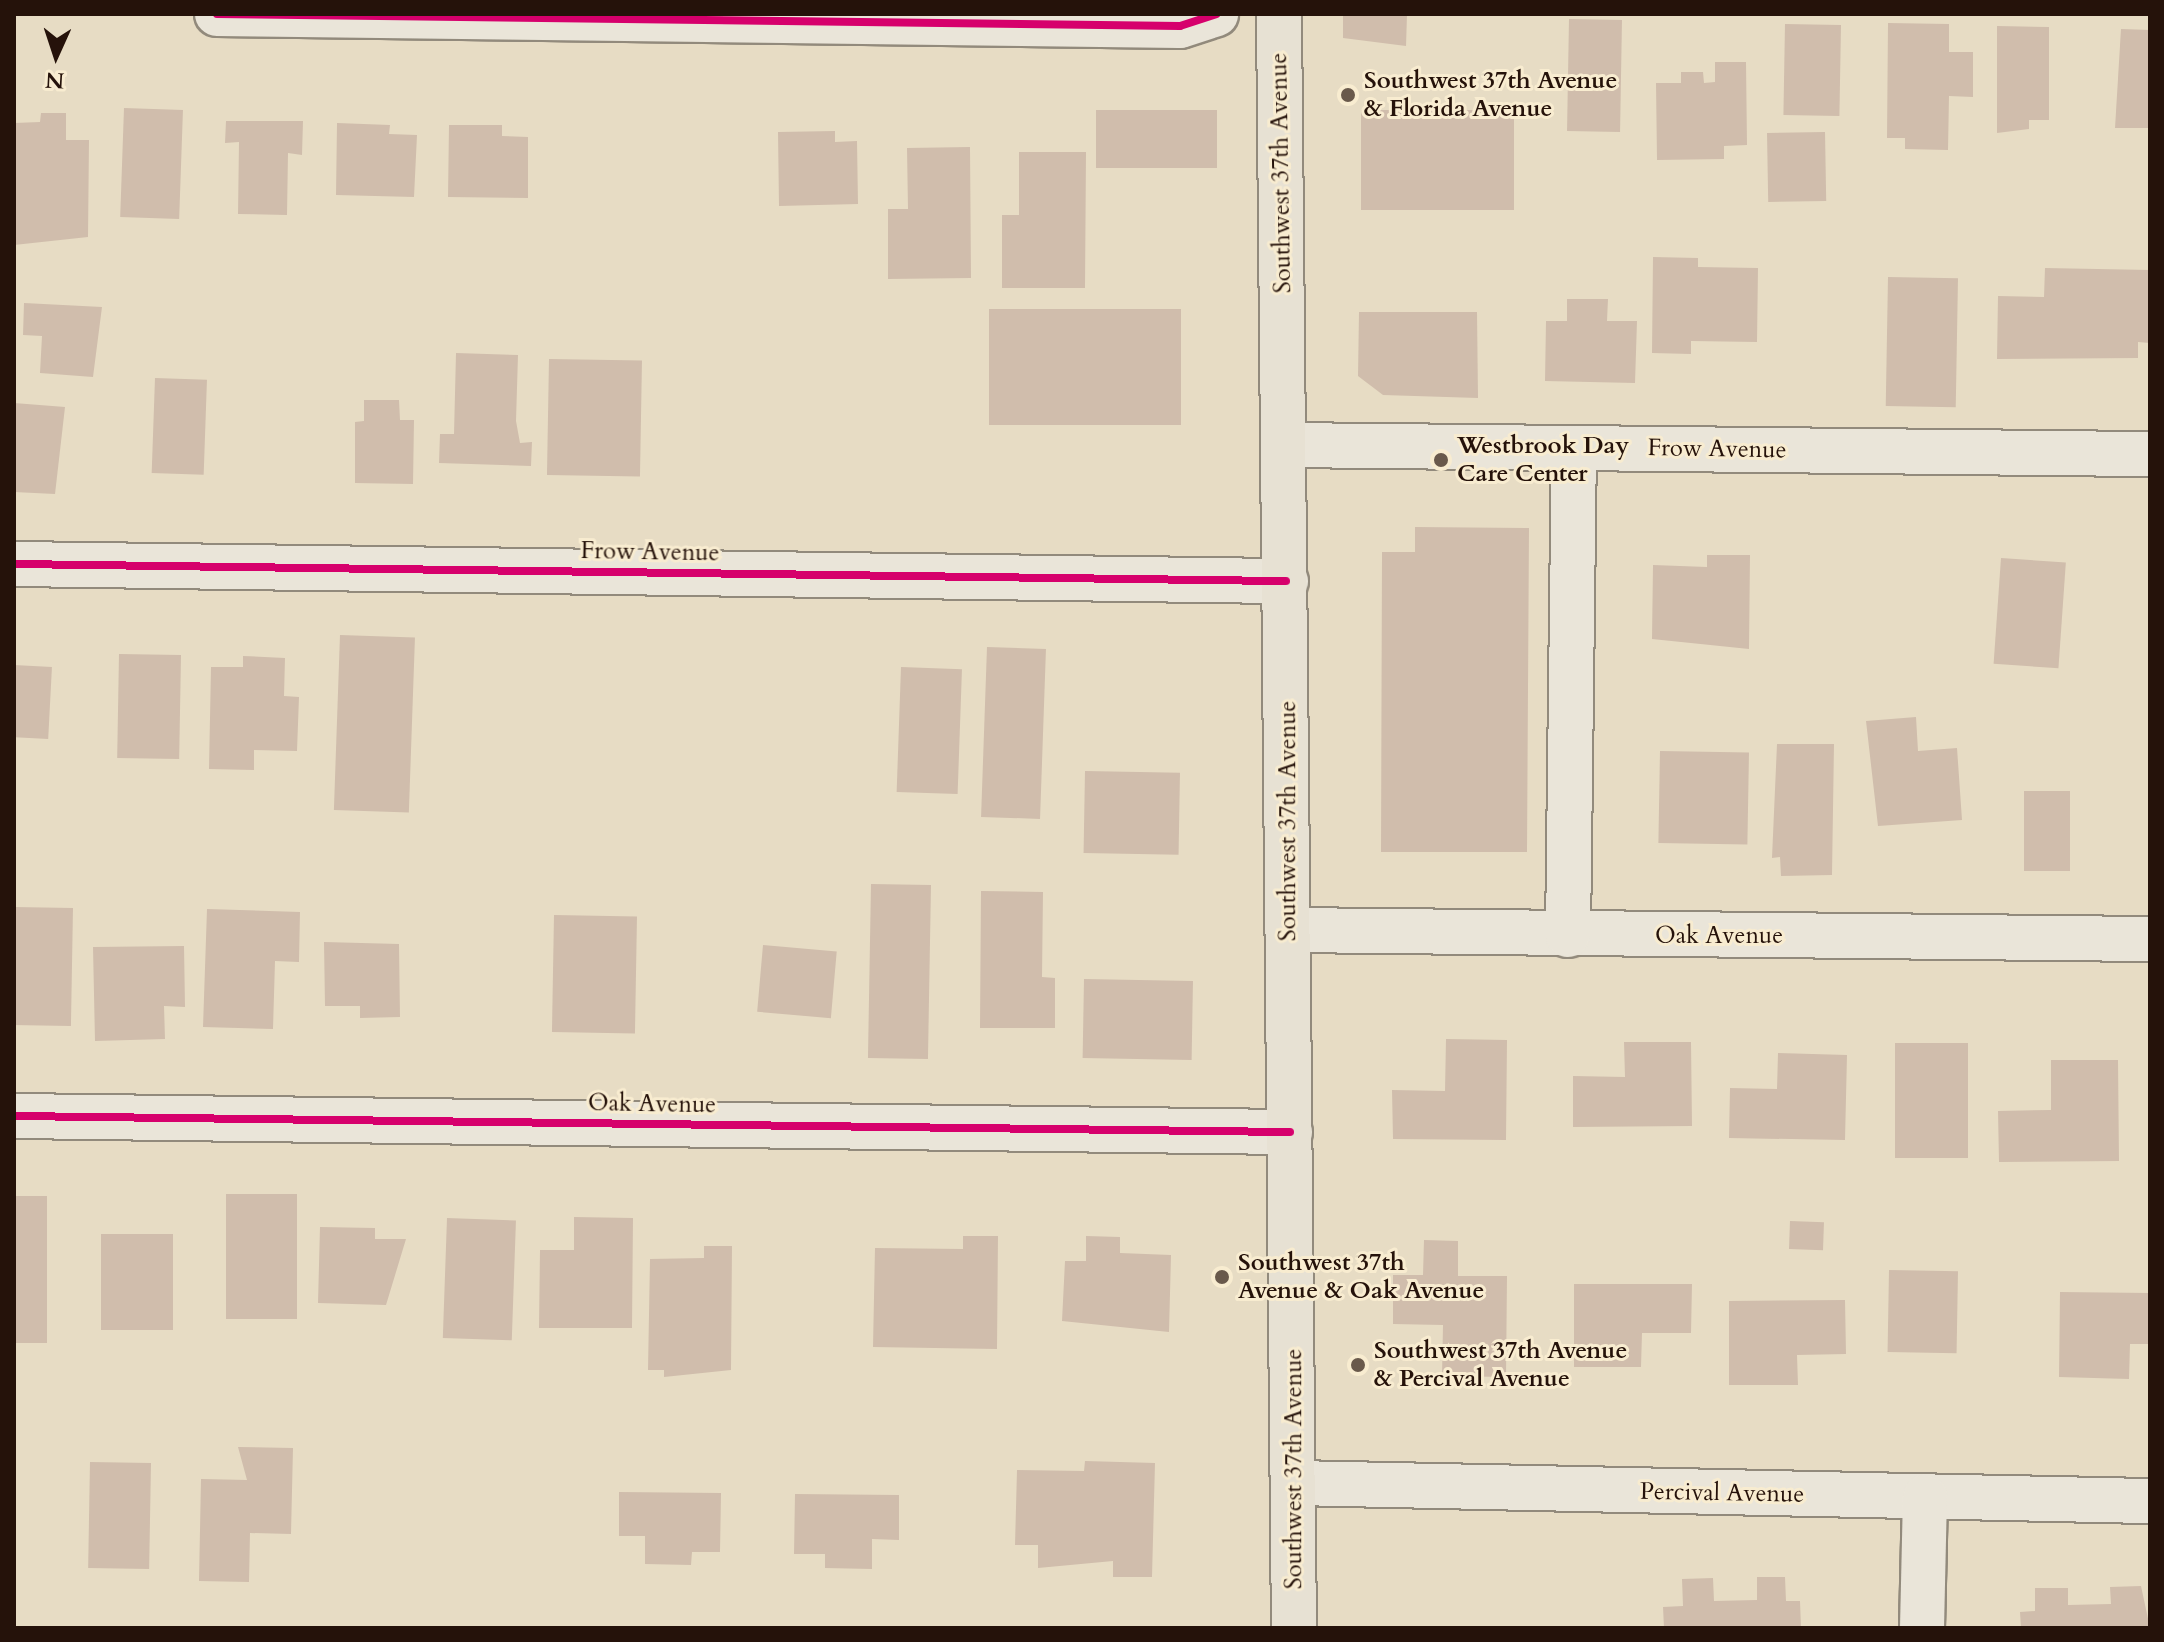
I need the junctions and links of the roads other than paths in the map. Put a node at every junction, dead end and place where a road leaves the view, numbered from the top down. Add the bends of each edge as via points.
1 (217, 14) edge
2 (1216, 14) edge
3 (1279, 14) edge
4 (1284, 445) junction
5 (1574, 448) junction
6 (2150, 454) edge
7 (14, 564) edge
8 (1286, 581) junction
9 (1289, 930) junction
10 (1568, 935) junction
11 (2150, 939) edge
12 (14, 1116) edge
13 (1290, 1132) junction
14 (1295, 1483) junction
15 (1925, 1497) junction
16 (2150, 1501) edge
17 (1294, 1628) edge
18 (1922, 1628) edge

1 - 2 street via 1180,26
3 - 4 main road, Southwest 37th Avenue
4 - 5 street, Frow Avenue
4 - 8 main road, Southwest 37th Avenue
5 - 6 street, Frow Avenue
5 - 10 street
7 - 8 street, Frow Avenue
8 - 9 main road, Southwest 37th Avenue
9 - 10 street, Oak Avenue
9 - 13 main road, Southwest 37th Avenue
10 - 11 street, Oak Avenue
12 - 13 street, Oak Avenue
13 - 14 main road, Southwest 37th Avenue
14 - 15 street, Percival Avenue
14 - 17 main road, Southwest 37th Avenue
15 - 16 street, Percival Avenue
15 - 18 street

